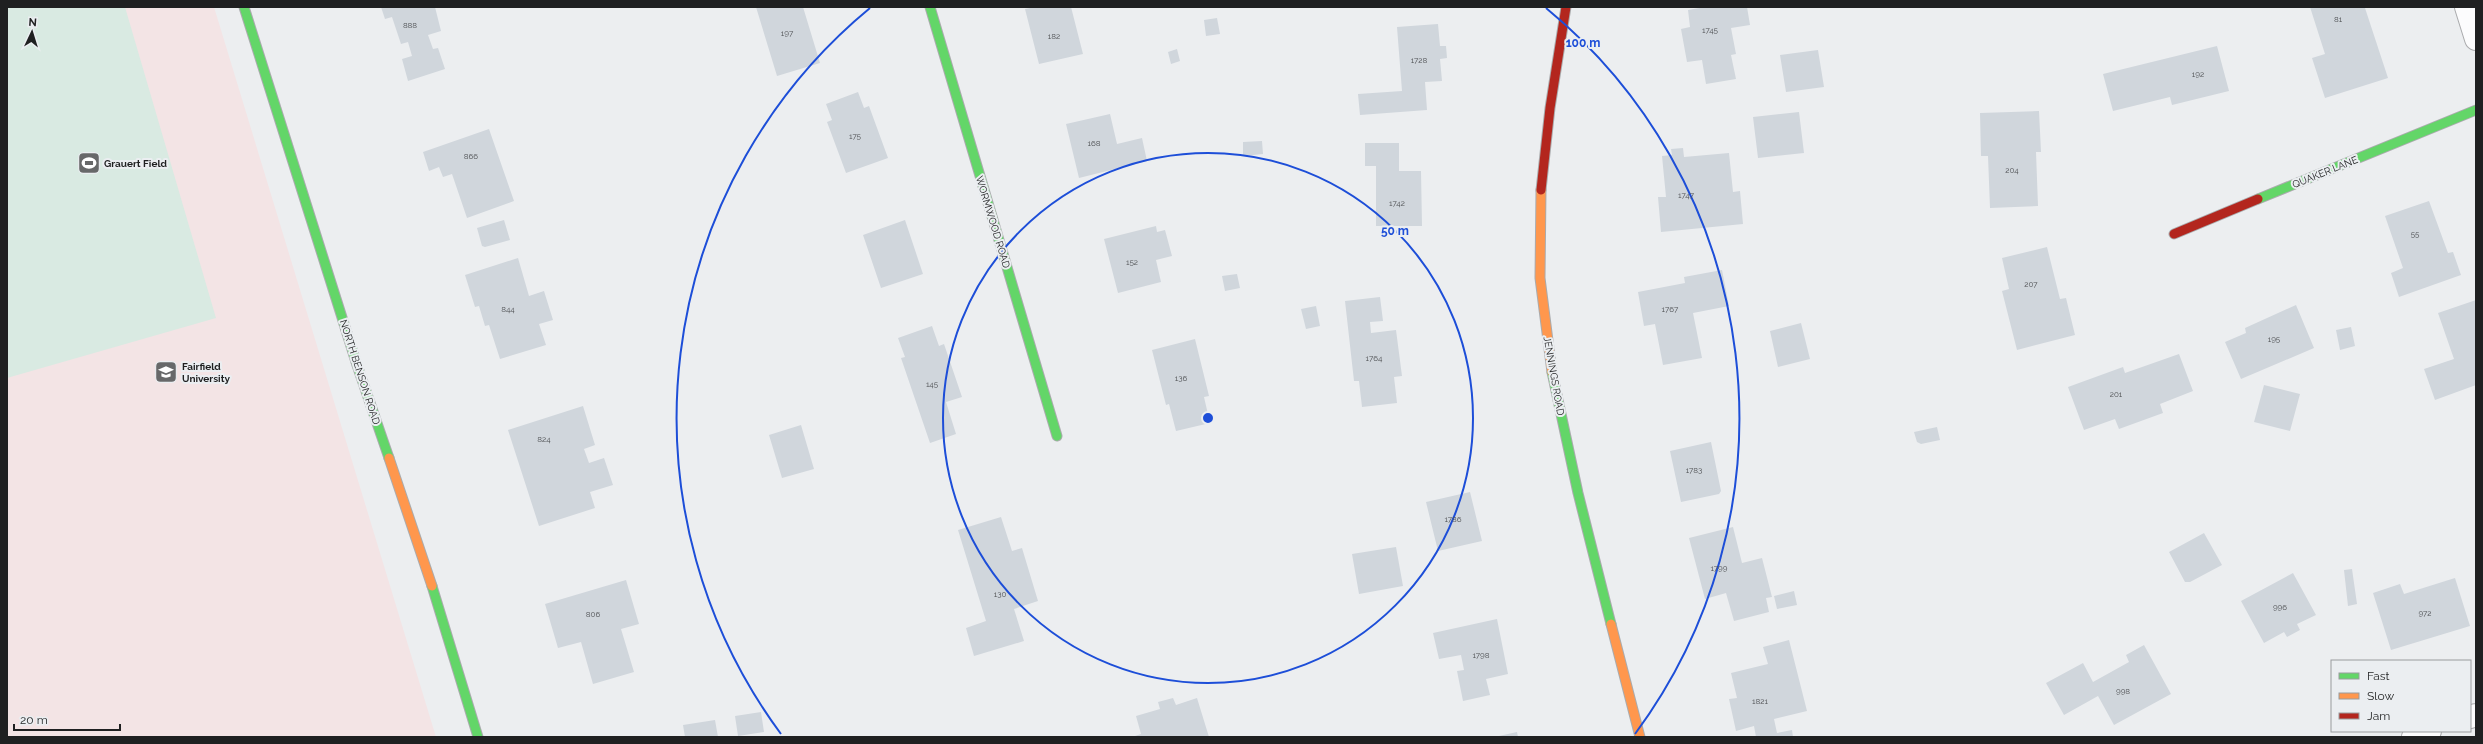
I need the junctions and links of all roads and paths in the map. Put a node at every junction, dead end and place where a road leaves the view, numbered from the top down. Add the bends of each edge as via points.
1 (244, 7) edge
2 (930, 7) edge
3 (1566, 7) edge
4 (2466, 7) edge
5 (2476, 39) edge
6 (2476, 110) edge
7 (2174, 234) dead end
8 (1057, 436) dead end
9 (2427, 732) edge
10 (478, 737) edge
11 (1640, 737) edge
12 (2413, 737) edge

1 - 10 street, NORTH BENSON ROAD via 357,365 430,578
2 - 8 street, WORMWOOD ROAD
3 - 11 street, JENNINGS ROAD via 1544,162 1540,218 1540,277 1545,327 1552,376 1578,492
4 - 5 street
6 - 7 street, QUAKER LANE
9 - 12 street

